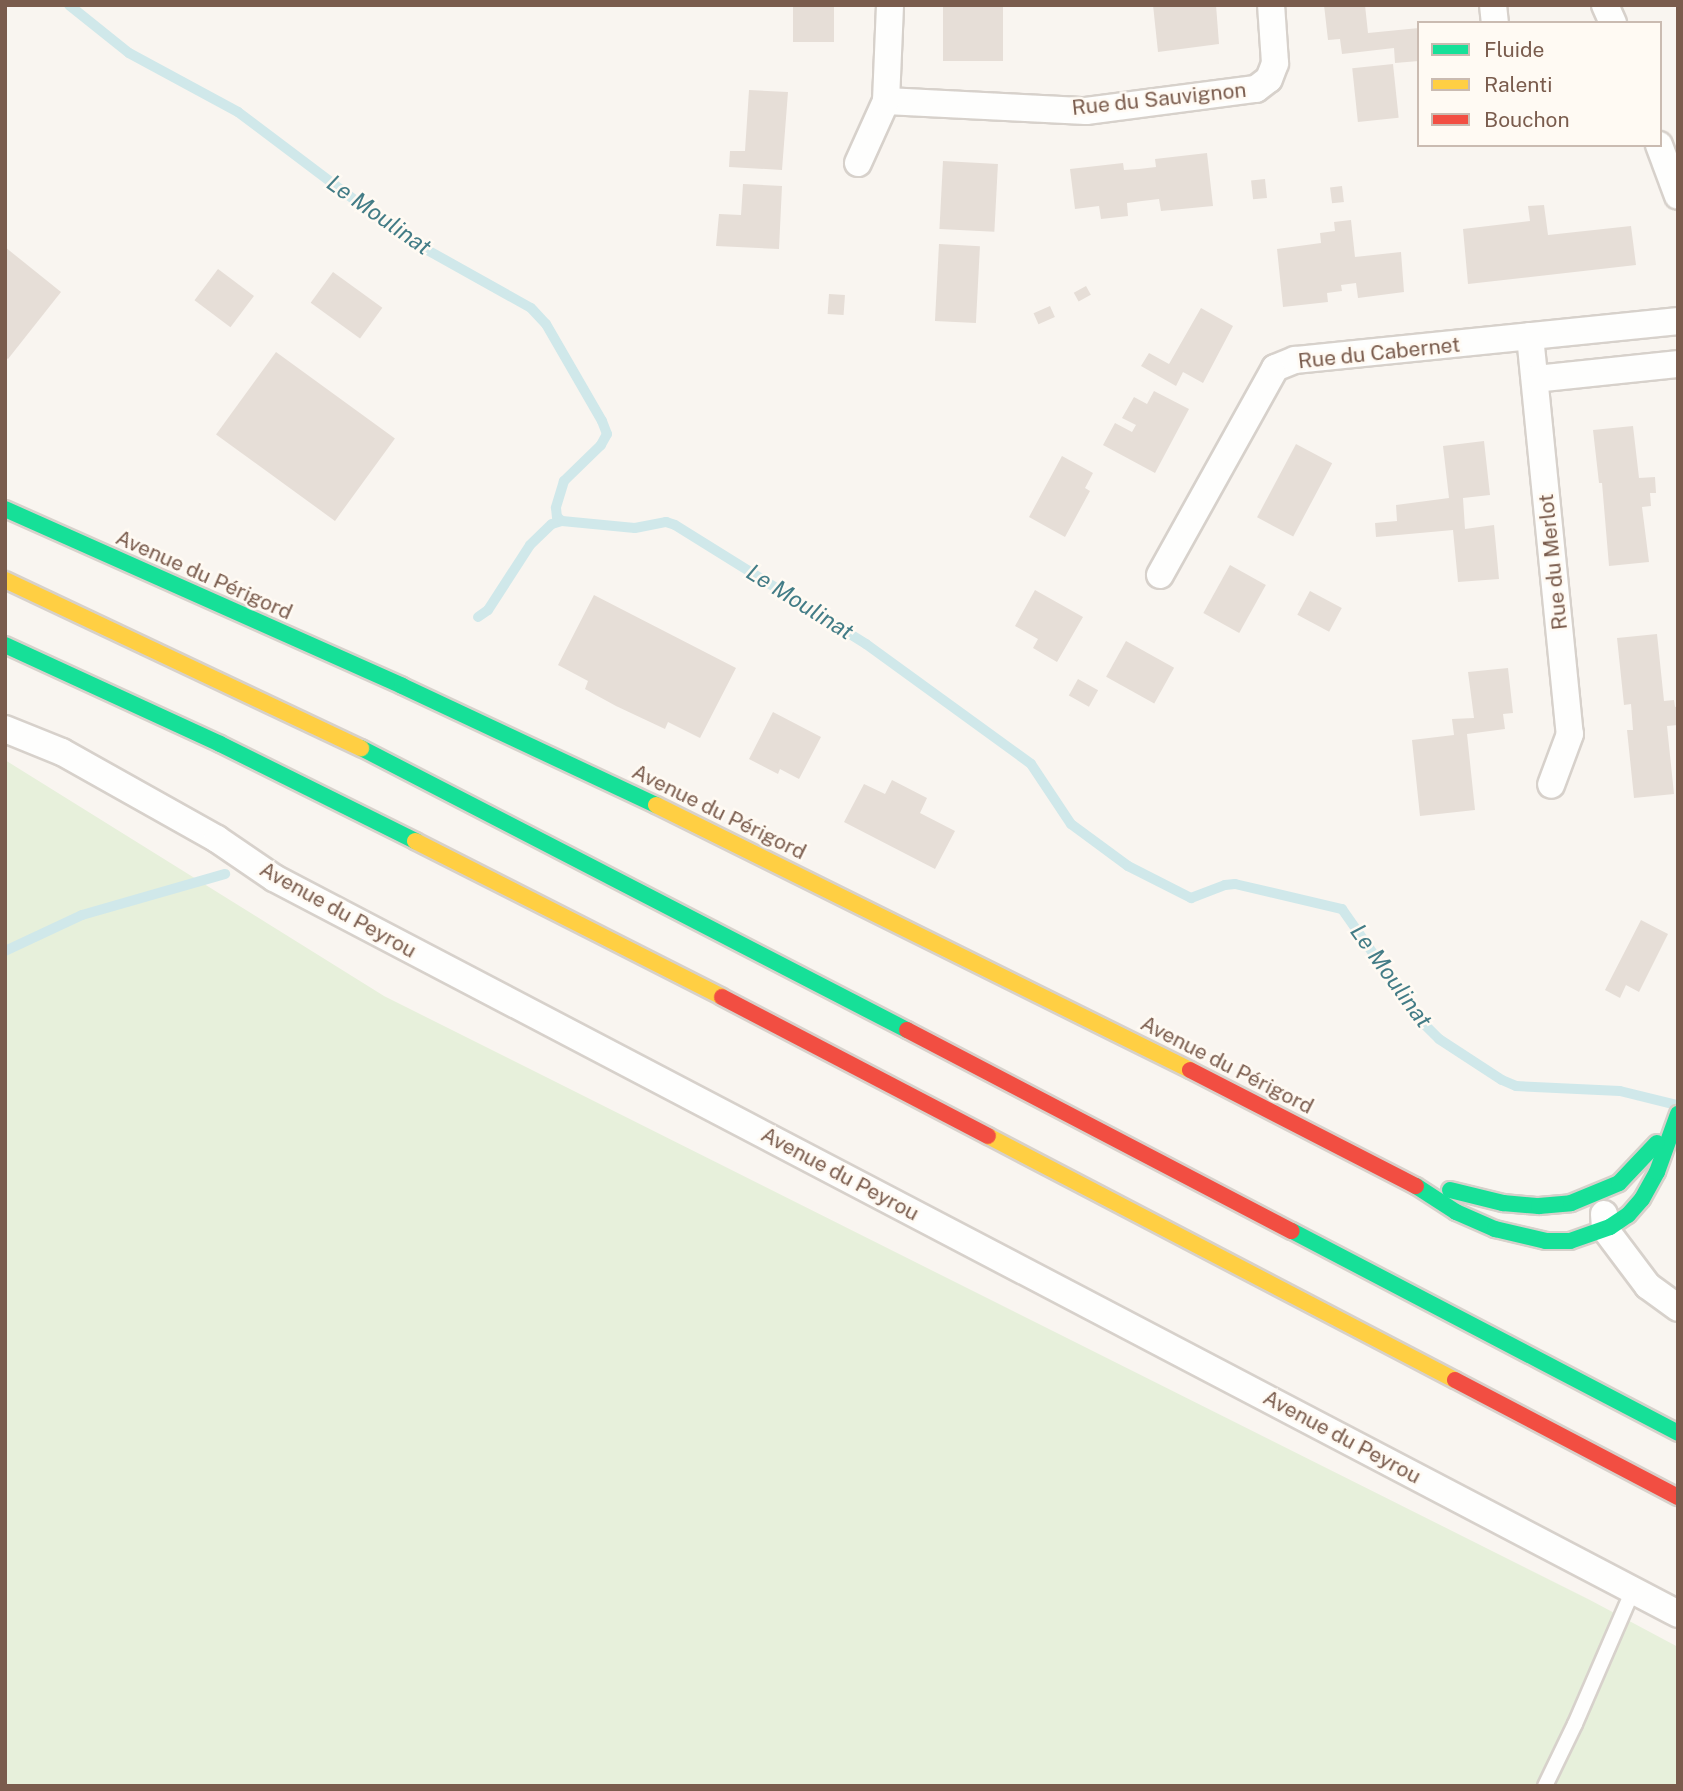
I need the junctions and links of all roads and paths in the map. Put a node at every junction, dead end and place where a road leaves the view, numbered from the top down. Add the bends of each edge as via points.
1 (890, 5) edge
2 (1270, 5) edge
3 (1605, 5) edge
4 (1612, 21) edge
5 (886, 101) junction
6 (1660, 147) edge
7 (858, 163) dead end
8 (1678, 196) edge
9 (1678, 321) edge
10 (1530, 336) junction
11 (1678, 364) edge
12 (1535, 379) junction
13 (5, 509) edge
14 (1160, 575) dead end
15 (5, 580) edge
16 (5, 645) edge
17 (5, 729) edge
18 (1551, 785) dead end
19 (1675, 1120) edge
20 (1640, 1163) junction
21 (1403, 1178) junction
22 (1561, 1204) junction
23 (1605, 1230) junction
24 (1678, 1307) edge
25 (1678, 1433) edge
26 (1678, 1497) edge
27 (1633, 1590) junction
28 (1678, 1614) edge
29 (1545, 1786) edge

1 - 5 street
2 - 5 street, Rue du Sauvignon via 1275,63 1269,79 1256,89 1086,111
3 - 4 street
5 - 7 street
6 - 8 street
9 - 10 street, Rue du Cabernet
10 - 12 street, Rue du Merlot
10 - 14 street, Rue du Cabernet via 1295,360 1275,368
11 - 12 street
12 - 18 street, Rue du Merlot via 1570,734
13 - 21 main road, Avenue du Périgord via 654,803
15 - 25 main road via 291,713 556,847
16 - 26 main road via 220,744 556,911
17 - 27 street, Avenue du Peyrou via 62,752 218,839 274,878
19 - 20 main road, Avenue du Périgord
19 - 23 main road, Avenue du Périgord via 1642,1199
20 - 22 main road, Avenue du Périgord via 1598,1195
20 - 23 street via 1623,1192 1605,1209
21 - 22 main road, Avenue du Périgord via 1503,1203
21 - 23 main road, Avenue du Périgord via 1456,1212 1523,1238 1570,1241
22 - 23 main road via 1588,1212
23 - 24 street via 1648,1286
27 - 28 street, Avenue du Peyrou
27 - 29 lane

